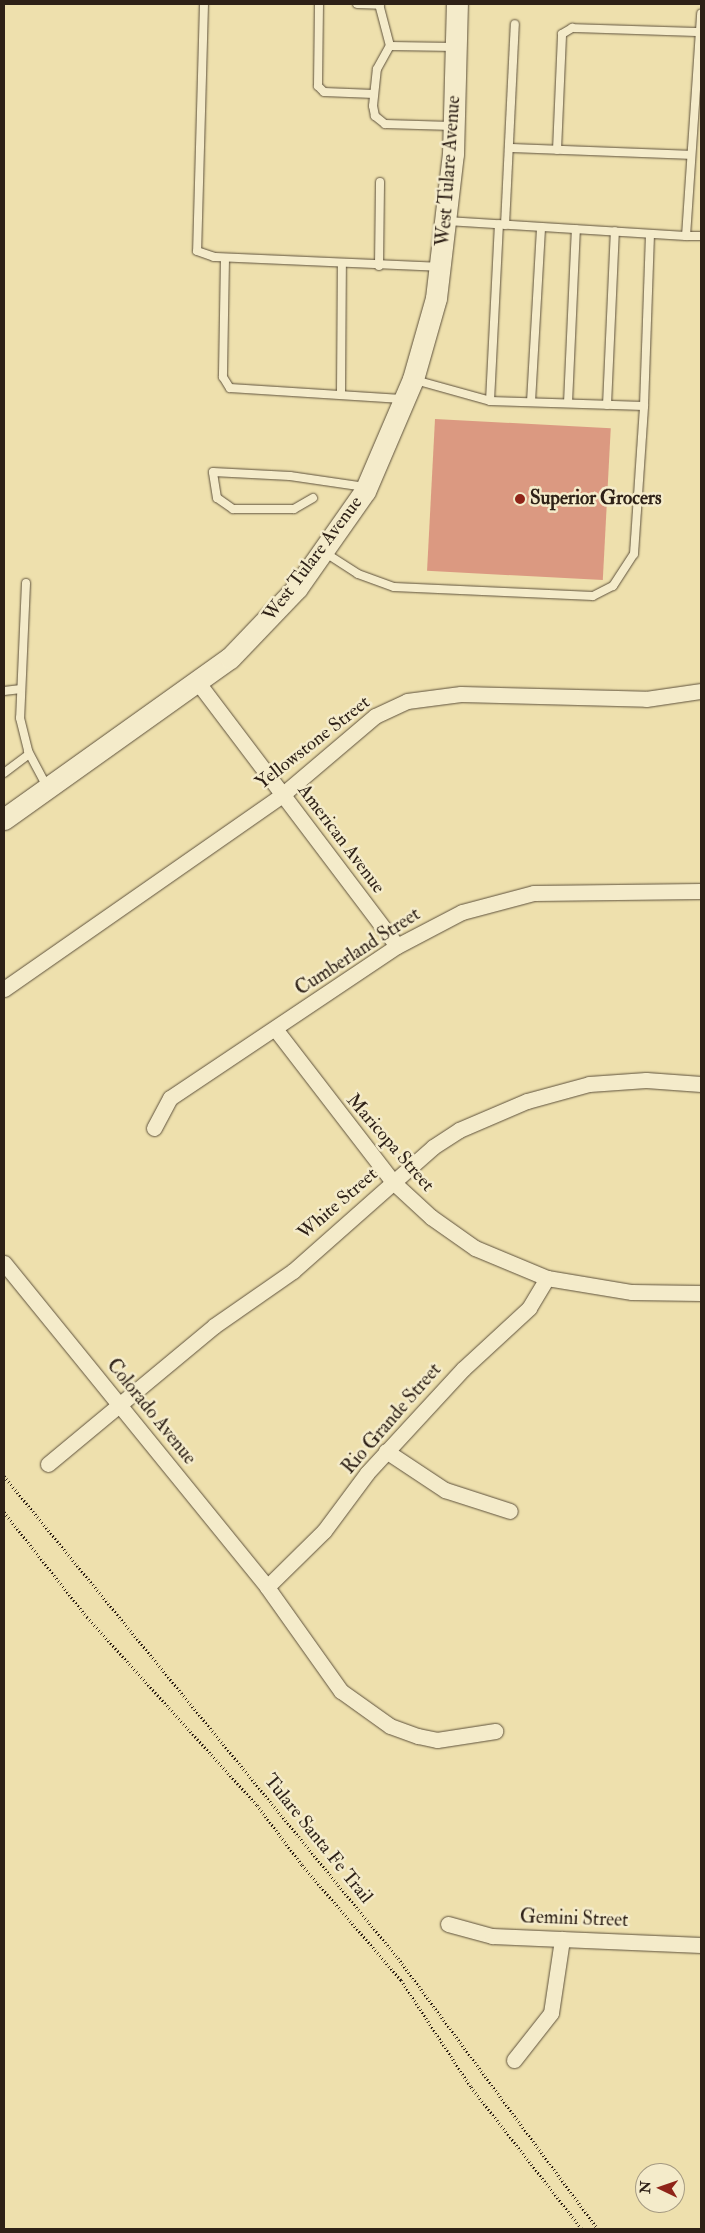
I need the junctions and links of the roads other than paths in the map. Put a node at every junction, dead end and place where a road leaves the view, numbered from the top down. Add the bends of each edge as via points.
1 (204, 4) edge
2 (319, 4) edge
3 (356, 4) edge
4 (457, 4) edge
5 (380, 5) edge
6 (701, 14) edge
7 (515, 24) dead end
8 (700, 32) edge
9 (390, 46) junction
10 (456, 48) junction
11 (700, 80) edge
12 (374, 94) junction
13 (454, 126) junction
14 (509, 148) junction
15 (557, 150) junction
16 (690, 156) junction
17 (380, 182) dead end
18 (447, 221) junction
19 (502, 224) junction
20 (541, 227) junction
21 (576, 229) junction
22 (615, 231) junction
23 (650, 234) junction
24 (686, 236) junction
25 (701, 236) edge
26 (225, 258) junction
27 (342, 264) junction
28 (379, 266) junction
29 (441, 267) junction
30 (413, 379) junction
31 (341, 393) junction
32 (406, 400) junction
33 (490, 401) junction
34 (531, 402) junction
35 (568, 403) junction
36 (607, 405) junction
37 (644, 406) junction
38 (367, 487) junction
39 (313, 498) dead end
40 (324, 552) junction
41 (26, 583) dead end
42 (199, 684) junction
43 (22, 689) junction
44 (4, 690) edge
45 (701, 691) edge
46 (30, 754) junction
47 (4, 773) edge
48 (48, 788) junction
49 (282, 795) junction
50 (4, 819) edge
51 (701, 891) edge
52 (397, 946) junction
53 (4, 989) edge
54 (276, 1030) junction
55 (701, 1084) edge
56 (154, 1128) dead end
57 (393, 1182) junction
58 (4, 1263) edge
59 (547, 1278) junction
60 (701, 1293) edge
61 (119, 1404) junction
62 (386, 1451) junction
63 (48, 1464) dead end
64 (510, 1511) dead end
65 (267, 1587) junction
66 (495, 1731) dead end
67 (448, 1924) dead end
68 (562, 1939) junction
69 (701, 1944) edge
70 (514, 2060) dead end

1 - 26 lane via 197,251
2 - 12 lane via 318,86 324,92
3 - 5 lane
4 - 10 main road, West Tulare Avenue
5 - 9 lane
6 - 8 lane
7 - 14 lane
8 - 11 lane
8 - 15 lane via 572,28 562,34
9 - 10 lane
9 - 12 lane via 377,69
10 - 13 main road, West Tulare Avenue
11 - 16 lane
12 - 13 lane via 375,116 385,124
13 - 18 main road, West Tulare Avenue
14 - 15 lane
14 - 19 lane
15 - 16 lane
16 - 24 lane
17 - 28 lane
18 - 19 lane
18 - 29 main road, West Tulare Avenue
19 - 20 lane
19 - 33 lane
20 - 21 lane
20 - 34 lane
21 - 22 lane
21 - 35 lane
22 - 23 lane
22 - 36 lane
23 - 24 lane
23 - 37 lane
24 - 25 lane
26 - 27 lane
26 - 31 lane via 223,377 230,388
27 - 28 lane
27 - 31 lane
28 - 29 lane
29 - 30 main road, West Tulare Avenue
30 - 32 main road, West Tulare Avenue
30 - 33 lane
31 - 32 lane
32 - 38 main road, West Tulare Avenue
33 - 34 lane
34 - 35 lane
35 - 36 lane
36 - 37 lane
37 - 40 lane via 634,554 613,586 593,596 394,587 358,574
38 - 39 lane via 290,476 213,472 217,498 233,509 294,509
38 - 40 main road, West Tulare Avenue
40 - 42 main road, West Tulare Avenue via 263,626
41 - 43 lane
42 - 48 main road, West Tulare Avenue
42 - 49 street, American Avenue
43 - 44 lane
43 - 46 lane via 20,718
45 - 49 street, Yellowstone Street via 646,699 462,694 407,701 374,716
46 - 47 lane
46 - 48 lane
48 - 50 main road, West Tulare Avenue
49 - 52 street, American Avenue
49 - 53 street, Yellowstone Street
51 - 52 street, Cumberland Street via 579,890 497,899
52 - 54 street, Cumberland Street
54 - 56 street, Cumberland Street via 170,1098
54 - 57 street, Maricopa Street
55 - 57 street, White Street via 618,1080 527,1101 459,1130
57 - 59 street, Maricopa Street via 475,1248
57 - 61 street, White Street via 293,1271 214,1326
58 - 61 street, Colorado Avenue
59 - 60 street, Maricopa Street via 632,1292
59 - 62 street, Rio Grande Street via 512,1326 463,1368
61 - 63 street, White Street
61 - 65 street, Colorado Avenue
62 - 64 street via 445,1490
62 - 65 street, Rio Grande Street via 324,1532
65 - 66 street, Colorado Avenue via 341,1691 382,1721 437,1740
67 - 68 street, Gemini Street via 492,1936
68 - 69 street, Gemini Street
68 - 70 street via 551,2013

